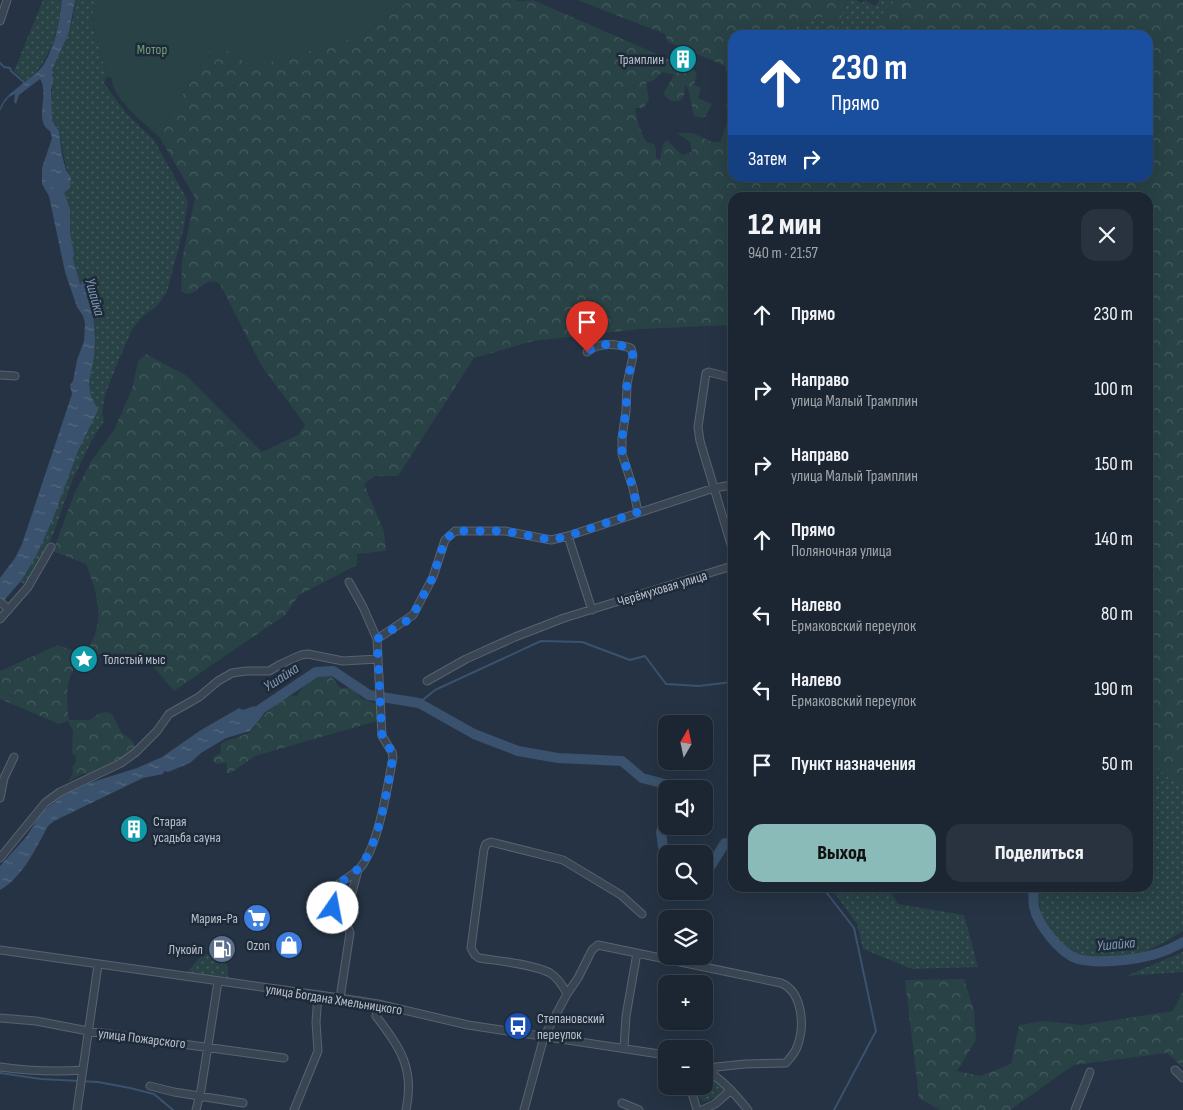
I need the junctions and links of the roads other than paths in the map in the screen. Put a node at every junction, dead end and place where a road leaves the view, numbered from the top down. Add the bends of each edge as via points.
1 (7, 0) edge
2 (0, 21) edge
3 (587, 352) dead end
4 (0, 375) edge
5 (15, 376) dead end
6 (728, 377) edge
7 (728, 486) edge
8 (714, 488) junction
9 (638, 512) junction
10 (728, 535) edge
11 (568, 536) junction
12 (50, 547) dead end
13 (728, 567) edge
14 (349, 582) dead end
15 (0, 602) edge
16 (8, 608) junction
17 (592, 610) junction
18 (0, 620) edge
19 (377, 639) junction
20 (378, 659) junction
21 (427, 681) dead end
22 (14, 757) dead end
23 (0, 798) edge
24 (0, 858) edge
25 (358, 870) junction
26 (642, 914) dead end
27 (345, 919) junction
28 (0, 950) edge
29 (637, 953) junction
30 (98, 965) junction
31 (218, 982) junction
32 (567, 994) junction
33 (318, 995) junction
34 (340, 998) junction
35 (378, 1004) junction
36 (0, 1018) edge
37 (88, 1030) junction
38 (544, 1037) junction
39 (208, 1046) junction
40 (624, 1047) junction
41 (658, 1053) edge
42 (284, 1058) dead end
43 (0, 1067) edge
44 (84, 1070) junction
45 (1175, 1070) dead end
46 (713, 1072) edge
47 (1090, 1072) dead end
48 (713, 1074) edge
49 (1183, 1078) edge
50 (150, 1086) dead end
51 (731, 1090) junction
52 (199, 1095) junction
53 (693, 1095) edge
54 (243, 1103) dead end
55 (622, 1103) dead end
56 (77, 1110) edge
57 (196, 1110) edge
58 (294, 1110) edge
59 (406, 1110) edge
60 (524, 1110) edge
61 (639, 1110) edge
62 (696, 1110) edge
63 (702, 1110) edge
64 (748, 1110) edge
65 (1075, 1110) edge

1 - 2 street
3 - 9 street via 593,346 610,344 631,348 633,356 627,384 622,454
4 - 5 street
6 - 8 street via 706,373 698,427
7 - 8 street
8 - 9 street
8 - 10 street
9 - 11 street
11 - 17 street
11 - 19 street via 551,540 505,531 455,531 445,540 433,577 413,615
12 - 16 street via 28,586
13 - 17 street, Черёмуховая улица
14 - 19 street
15 - 16 street
16 - 18 street
17 - 21 street, Черёмуховая улица via 515,637
19 - 20 street
20 - 24 street via 343,661 308,654 269,671 232,673 168,714 136,752 121,763 60,792 45,803
20 - 25 street via 382,736 393,757 374,838
22 - 23 street via 4,778
25 - 27 street
25 - 27 street via 336,886 333,896 333,908
26 - 32 street via 621,895 563,860 491,842 486,844 471,948 479,958 550,973
27 - 34 street via 350,933
28 - 30 street, улица Богдана Хмельницкого
29 - 32 street via 596,946
29 - 40 street
29 - 46 street via 782,983 792,989 801,1029 795,1052 786,1063 716,1067
30 - 31 street, улица Богдана Хмельницкого
30 - 37 street
31 - 33 street, улица Богдана Хмельницкого
31 - 39 street
32 - 38 street
33 - 34 street, улица Богдана Хмельницкого
33 - 58 street via 318,1051
34 - 35 street, улица Богдана Хмельницкого
35 - 38 street, улица Богдана Хмельницкого via 468,1025
35 - 59 street via 376,1016 406,1063 409,1085
36 - 37 street, улица Пожарского
37 - 39 street, улица Пожарского
37 - 44 street
38 - 40 street, улица Богдана Хмельницкого
38 - 60 street
39 - 42 street, улица Пожарского
39 - 52 street
40 - 41 street, улица Богдана Хмельницкого
43 - 44 street via 32,1072
44 - 56 street
45 - 49 street
47 - 65 street
48 - 51 street
50 - 52 street
51 - 63 street
51 - 64 street
52 - 54 street
52 - 57 street
53 - 62 street
55 - 61 street

